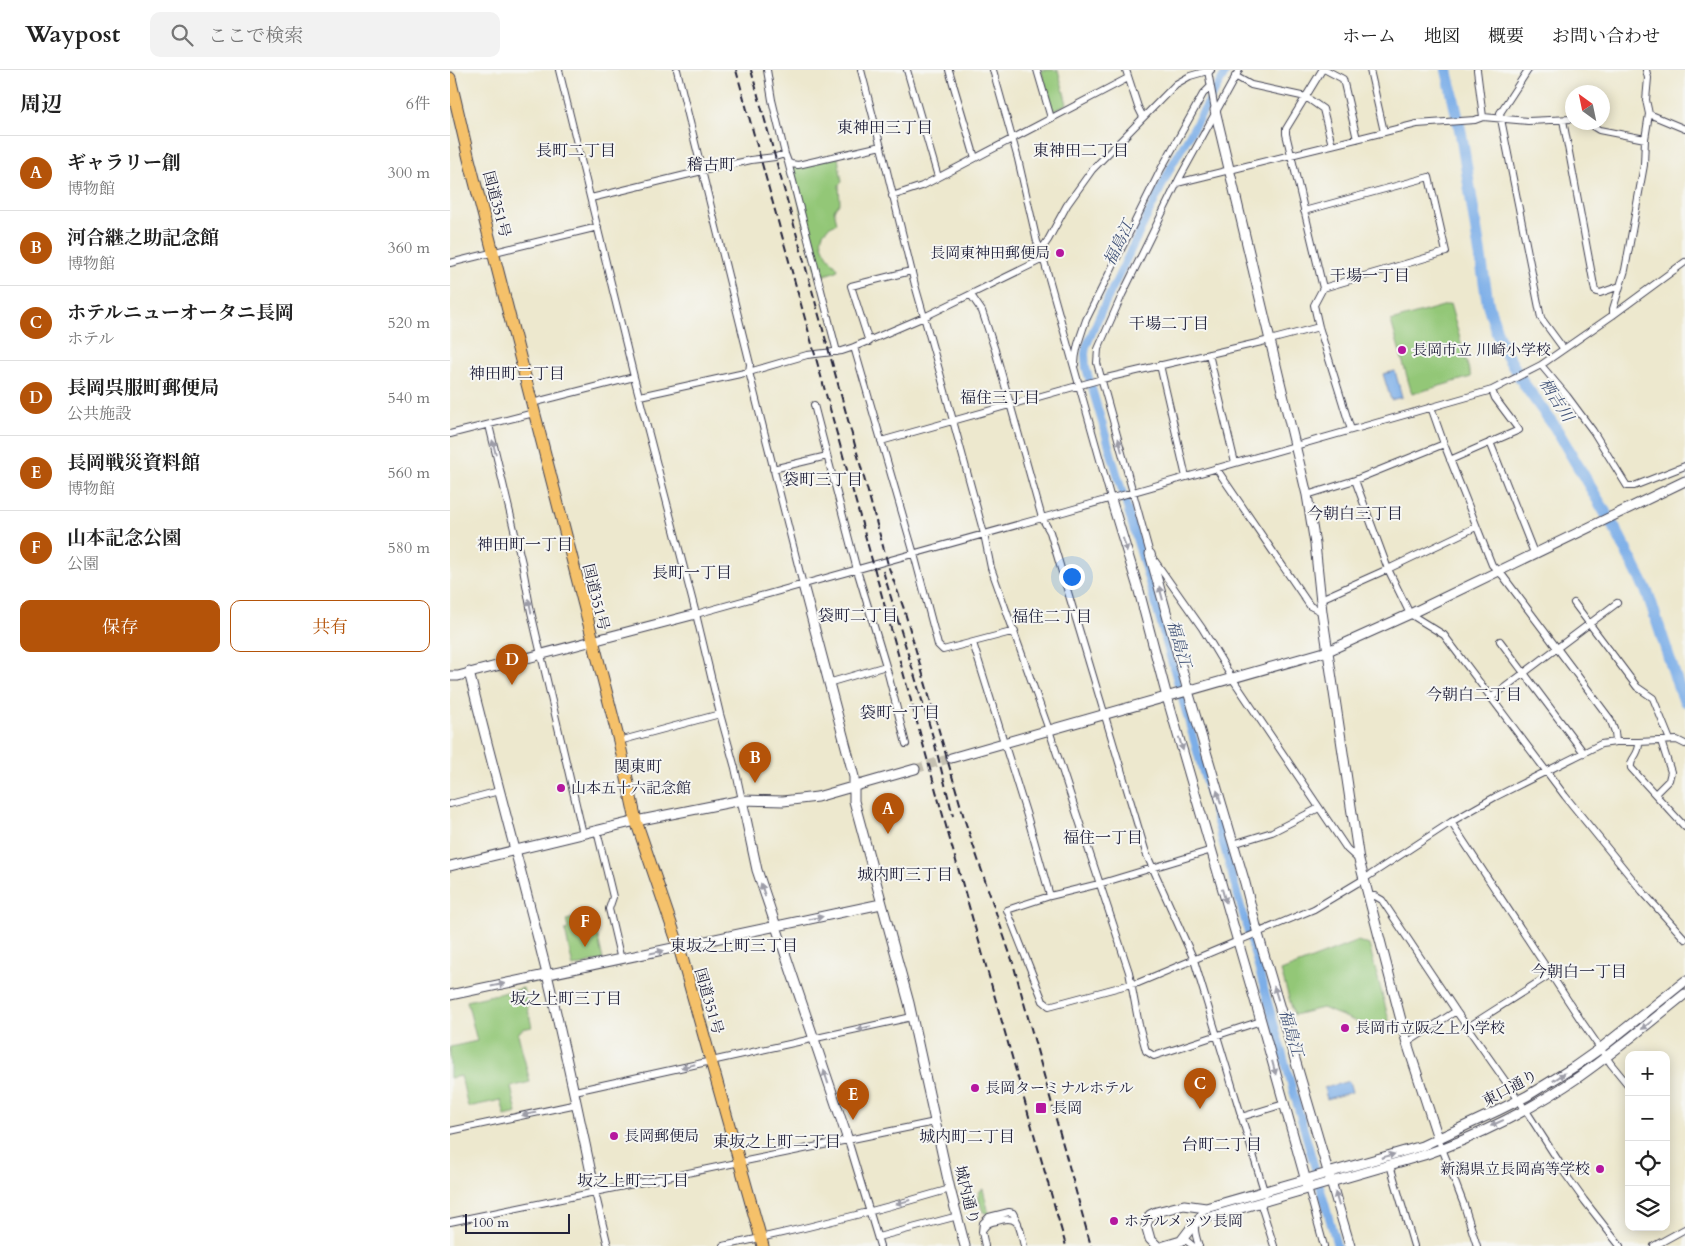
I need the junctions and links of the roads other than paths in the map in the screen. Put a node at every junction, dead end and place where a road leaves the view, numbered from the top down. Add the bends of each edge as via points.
1 (559, 70) edge
2 (677, 70) edge
3 (767, 70) edge
4 (861, 70) edge
5 (907, 70) edge
6 (949, 70) edge
7 (993, 70) edge
8 (1036, 70) edge
9 (1126, 70) edge
10 (1209, 70) edge
11 (1322, 70) edge
12 (1326, 70) edge
13 (1370, 70) edge
14 (1477, 70) edge
15 (1528, 70) edge
16 (1646, 70) edge
17 (1237, 73) edge
18 (450, 78) edge
19 (1128, 78) junction
20 (1210, 90) junction
21 (1306, 97) junction
22 (1215, 112) junction
23 (1649, 114) junction
24 (1484, 117) junction
25 (1051, 118) junction
26 (1143, 118) junction
27 (1501, 119) junction
28 (1563, 120) joint
29 (1685, 129) edge
30 (1599, 130) edge
31 (1384, 132) junction
32 (1012, 139) junction
33 (1357, 139) junction
34 (1645, 139) junction
35 (1332, 145) junction
36 (881, 146) junction
37 (785, 154) junction
38 (1291, 155) junction
39 (975, 158) junction
40 (788, 162) junction
41 (1229, 170) junction
42 (702, 171) junction
43 (938, 177) junction
44 (1177, 183) junction
45 (892, 196) junction
46 (591, 198) junction
47 (1304, 211) junction
48 (598, 228) junction
49 (1041, 250) junction
50 (494, 252) junction
51 (1043, 258) junction
52 (1685, 262) edge
53 (450, 263) edge
54 (911, 271) junction
55 (1620, 286) junction
56 (1323, 288) junction
57 (971, 294) junction
58 (1613, 315) junction
59 (924, 317) junction
60 (1319, 327) junction
61 (1270, 340) junction
62 (869, 342) junction
63 (854, 347) junction
64 (1563, 348) junction
65 (837, 352) junction
66 (1208, 354) junction
67 (1160, 365) junction
68 (1539, 366) junction
69 (749, 372) junction
70 (1076, 376) junction
71 (634, 377) junction
72 (1099, 380) junction
73 (1081, 385) junction
74 (1495, 389) junction
75 (640, 396) junction
76 (1010, 404) junction
77 (814, 406) dead end
78 (1431, 407) junction
79 (533, 408) junction
80 (952, 420) junction
81 (489, 425) junction
82 (1351, 430) junction
83 (450, 434) edge
84 (881, 441) junction
85 (1490, 442) junction
86 (1444, 444) junction
87 (1295, 446) junction
88 (827, 456) junction
89 (1450, 460) junction
90 (1235, 463) junction
91 (1685, 466) edge
92 (1216, 468) junction
93 (773, 469) junction
94 (1186, 477) junction
95 (1355, 480) junction
96 (1685, 481) edge
97 (1130, 493) junction
98 (1307, 495) junction
99 (1113, 498) junction
100 (1042, 518) junction
101 (1476, 527) junction
102 (984, 534) junction
103 (1534, 553) junction
104 (914, 554) junction
105 (1150, 554) junction
106 (1388, 569) junction
107 (857, 570) junction
108 (1498, 571) junction
109 (803, 585) junction
110 (1321, 599) junction
111 (1574, 603) dead end
112 (1617, 603) dead end
113 (1322, 612) junction
114 (696, 614) junction
115 (1410, 614) junction
116 (1590, 623) junction
117 (1015, 631) junction
118 (592, 640) junction
119 (1500, 641) dead end
120 (972, 642) junction
121 (1557, 648) junction
122 (1328, 651) junction
123 (541, 653) junction
124 (886, 666) junction
125 (469, 672) junction
126 (1524, 673) junction
127 (450, 676) edge
128 (1232, 678) junction
129 (828, 683) junction
130 (1187, 691) junction
131 (1169, 696) junction
132 (1492, 697) junction
133 (720, 714) junction
134 (1105, 714) junction
135 (1050, 730) junction
136 (1670, 740) junction
137 (619, 741) junction
138 (1661, 741) junction
139 (1616, 742) junction
140 (1639, 742) junction
141 (1004, 743) junction
142 (906, 744) dead end
143 (1685, 744) edge
144 (1584, 752) junction
145 (951, 758) tunnel mouth
146 (915, 769) tunnel mouth
147 (1546, 771) junction
148 (854, 787) junction
149 (499, 791) junction
150 (1655, 794) junction
151 (742, 800) junction
152 (450, 804) edge
153 (1320, 808) junction
154 (636, 821) junction
155 (1451, 822) junction
156 (1685, 827) edge
157 (597, 831) junction
158 (584, 834) junction
159 (1233, 844) junction
160 (515, 849) junction
161 (1212, 850) junction
162 (1359, 860) junction
163 (450, 866) edge
164 (1152, 868) junction
165 (1364, 879) junction
166 (1099, 884) junction
167 (1050, 896) junction
168 (1368, 896) junction
169 (881, 904) junction
170 (776, 927) junction
171 (1256, 934) junction
172 (1685, 939) edge
173 (1240, 940) junction
174 (678, 948) junction
175 (621, 960) junction
176 (1194, 960) junction
177 (1551, 974) junction
178 (547, 975) junction
179 (1685, 981) edge
180 (1131, 984) junction
181 (1685, 994) edge
182 (450, 995) edge
183 (1456, 1011) junction
184 (912, 1017) junction
185 (1261, 1021) junction
186 (1468, 1027) junction
187 (1217, 1036) junction
188 (814, 1039) junction
189 (1408, 1043) junction
190 (1601, 1048) junction
191 (1606, 1057) junction
192 (710, 1061) junction
193 (1625, 1081) edge
194 (575, 1091) junction
195 (1518, 1100) junction
196 (577, 1104) junction
197 (1284, 1104) junction
198 (1526, 1109) junction
199 (1241, 1117) junction
200 (936, 1122) junction
201 (450, 1131) edge
202 (1438, 1138) junction
203 (848, 1140) junction
204 (1442, 1149) junction
205 (739, 1162) junction
206 (1390, 1165) junction
207 (1328, 1178) junction
208 (1309, 1183) junction
209 (950, 1189) junction
210 (595, 1192) junction
211 (1263, 1198) junction
212 (1206, 1208) junction
213 (870, 1211) junction
214 (958, 1216) junction
215 (450, 1222) edge
216 (1194, 1224) junction
217 (1685, 1229) edge
218 (878, 1237) junction
219 (1181, 1241) junction
220 (762, 1242) edge
221 (1616, 1245) edge
222 (608, 1246) edge
223 (723, 1246) edge
224 (880, 1246) edge
225 (965, 1246) edge
226 (985, 1246) edge
227 (1024, 1246) edge
228 (1157, 1246) edge
229 (1164, 1246) edge
230 (1193, 1246) edge
231 (1199, 1246) edge
232 (1274, 1246) edge
233 (1324, 1246) edge
234 (1350, 1246) edge
235 (1414, 1246) edge
236 (1478, 1246) edge
237 (1654, 1246) edge

1 - 46 street
2 - 42 street
3 - 37 street
4 - 36 street
5 - 43 street
6 - 39 street
7 - 32 street
8 - 25 street
9 - 19 street
10 - 20 street
10 - 26 street via 1180,81
11 - 21 street
12 - 33 street via 1343,79
13 - 31 street
14 - 24 street
15 - 27 street via 1500,113
16 - 23 street
17 - 21 street via 1251,85
17 - 22 street
18 - 50 highway, 国道351号
19 - 25 street
19 - 26 street
20 - 22 street
20 - 70 street via 1203,94 1161,169 1086,320 1076,351
21 - 35 street via 1324,109
21 - 38 street via 1286,129
22 - 41 street
22 - 44 street
23 - 29 street
23 - 34 street
24 - 27 street
24 - 31 street via 1427,123
25 - 32 street
26 - 49 street via 1092,170
27 - 28 street
27 - 64 street via 1541,318
28 - 55 street via 1595,291 1600,293
30 - 34 street
31 - 33 street
32 - 39 street
32 - 49 street
33 - 35 street
34 - 55 street via 1644,165
35 - 38 street
36 - 40 street via 798,164
36 - 45 street
37 - 40 street
37 - 42 street
38 - 41 street
38 - 47 street
39 - 43 street
40 - 65 street
41 - 44 street
41 - 61 street
42 - 46 street
42 - 69 street via 750,364
43 - 45 street via 914,190
44 - 72 street via 1098,349
45 - 54 street
46 - 48 street
47 - 56 street
47 - 56 street via 1429,177 1446,252
48 - 50 street
48 - 71 street
49 - 51 street
50 - 53 street
50 - 79 highway, 国道351号
51 - 57 street
51 - 70 street
52 - 58 street
54 - 59 street
54 - 62 street via 851,286
55 - 58 street
56 - 60 street via 1314,305
57 - 59 street
57 - 76 street via 982,312
58 - 64 street
59 - 62 street
59 - 80 street
60 - 61 street
60 - 82 street
61 - 66 street
61 - 87 street
62 - 63 street
63 - 65 street
63 - 84 street
64 - 68 street
65 - 69 street via 808,355
66 - 67 street
66 - 90 street
67 - 72 street
67 - 94 street
68 - 74 street
68 - 91 street via 1568,396 1627,486
69 - 75 street
69 - 93 street
70 - 73 street
71 - 75 street
71 - 79 street
72 - 73 street
97 -> 72 street
73 - 76 street
73 - 99 street
74 - 78 street
74 - 85 street via 1495,398 1518,430
75 - 114 street
76 - 80 street
76 - 100 street
77 - 88 street
78 - 82 street
78 - 86 street
79 - 81 street
79 - 118 highway, 国道351号
80 - 84 street
80 - 102 street
81 - 83 street
123 -> 81 street
82 - 87 street
84 - 104 street
85 - 89 street
85 - 103 street
86 - 89 street
86 - 95 street
87 - 90 street
87 - 98 street
88 - 93 street
88 - 107 street
89 - 101 street
90 - 92 street
92 - 94 street
92 - 113 street via 1310,606
93 - 109 street
94 - 97 street
95 - 98 street
95 - 106 street
96 - 103 street
97 - 99 street
97 - 105 street
98 - 110 street
99 - 100 street
99 -> 131 street
100 - 102 street
100 - 134 street via 1050,532
101 - 106 street
101 - 108 street via 1492,565
102 - 104 street
102 - 117 street via 991,568
103 - 108 street
104 - 107 street
104 - 120 street via 938,645 943,650
105 - 128 street via 1202,628
130 -> 105 street
106 - 110 street
106 - 115 street
107 - 109 street
107 - 124 street
108 - 115 street
108 - 121 street
109 - 114 street
109 - 129 street, 城内通り
110 - 113 street
111 - 116 street
112 - 116 street
113 - 122 street
114 - 118 street
114 - 133 street
115 - 122 street
115 - 132 street via 1444,635
116 - 121 street
116 - 136 street via 1637,687 1652,698
117 - 120 street
117 - 135 street
118 - 123 street
118 - 137 highway, 国道351号
119 - 126 street
120 - 141 street
121 - 126 street
121 - 139 street via 1610,719
122 - 128 street
122 - 162 street
123 - 125 street
123 - 158 street
124 - 129 street
124 - 142 street
125 - 127 street
125 - 149 street
126 - 132 street
126 - 144 street
128 - 130 street
128 - 153 street
129 - 148 street, 城内通り
130 - 131 street
159 -> 130 street
131 - 134 street
131 -> 161 street
132 - 147 street
133 - 137 street
133 - 151 street
134 - 135 street
134 - 164 street
135 - 141 street
135 - 166 street
136 - 138 street
136 - 143 street
137 - 154 highway, 国道351号
138 - 140 street
138 - 150 street via 1671,772
139 - 140 street
139 - 144 street via 1601,744
140 - 150 street via 1639,751 1630,765
141 - 145 street
141 - 167 street
144 - 147 street
146 - 148 street
147 - 155 street
147 - 172 street
148 - 151 street via 799,800
148 - 169 street, 城内通り via 854,801
149 - 152 street
149 - 160 street
150 - 156 street
151 - 154 street
170 -> 151 street via 757,870
153 - 159 street via 1272,832
153 - 162 street via 1347,849
154 - 157 street
154 - 174 highway, 国道351号
155 - 165 street
155 - 177 street
157 - 158 street
157 - 175 street via 613,898 609,908
158 - 160 street
159 - 171 street
160 - 163 street
160 - 178 street
161 - 164 street
161 -> 173 street
162 - 165 street
164 - 166 street
164 - 176 street
165 - 168 street
165 - 171 street via 1314,909
166 - 167 street
166 - 180 street
167 - 180 street via 1007,910 1042,1001 1049,1006
168 - 183 street via 1382,900
168 - 189 street
170 -> 169 street
169 - 184 street, 城内通り
170 - 174 street
170 - 188 street
171 - 173 street
207 -> 171 street
173 - 176 street
173 - 185 street
175 -> 174 street
174 - 192 highway, 国道351号
175 - 178 street
176 - 180 street
176 - 187 street
177 - 186 street
177 - 190 street
182 -> 178 street
178 - 194 street
179 - 190 street, 東口通り
180 - 187 street via 1142,1038 1150,1054 1154,1056
181 -> 191 street, 東口通り
183 - 186 street
183 - 189 street
184 -> 188 street
184 - 200 street, 城内通り
185 - 187 street
185 -> 197 street
186 - 195 street
187 - 199 street
188 - 192 street
203 -> 188 street
189 - 202 street
190 - 191 street
195 -> 190 street, 東口通り
191 - 193 street
191 - 198 street, 東口通り
192 -> 194 street
192 - 205 highway, 国道351号
194 - 196 street
195 - 198 street
195 - 202 street, 東口通り
196 -> 201 street
196 - 210 street
197 - 199 street
197 - 208 street
198 -> 204 street, 東口通り
198 - 221 street via 1561,1168
199 - 211 street
200 - 203 street
200 - 209 street, 城内通り
202 - 204 street
207 -> 202 street, 東口通り
203 - 205 street
203 - 213 street
204 - 206 street, 東口通り
204 - 236 street
205 - 210 street
205 - 220 highway, 国道351号
206 - 207 street, 東口通り
206 - 235 street
207 - 208 street
234 -> 207 street
208 - 211 street
208 - 233 street
209 -> 213 street
209 - 214 street, 城内通り
210 - 215 street
210 - 222 street
211 - 212 street
211 - 216 street
211 - 232 street
212 - 216 street
212 - 228 street via 1184,1205 1150,1215 1146,1225 1150,1240
213 - 218 street
213 - 220 street
214 - 218 street
214 - 225 street, 城内通り
216 - 219 street
216 - 231 street
217 - 237 street
218 - 224 street
219 - 229 street
219 - 230 street via 1188,1241
220 - 223 street
226 - 227 street via 982,1232 985,1226 1008,1218 1018,1223

